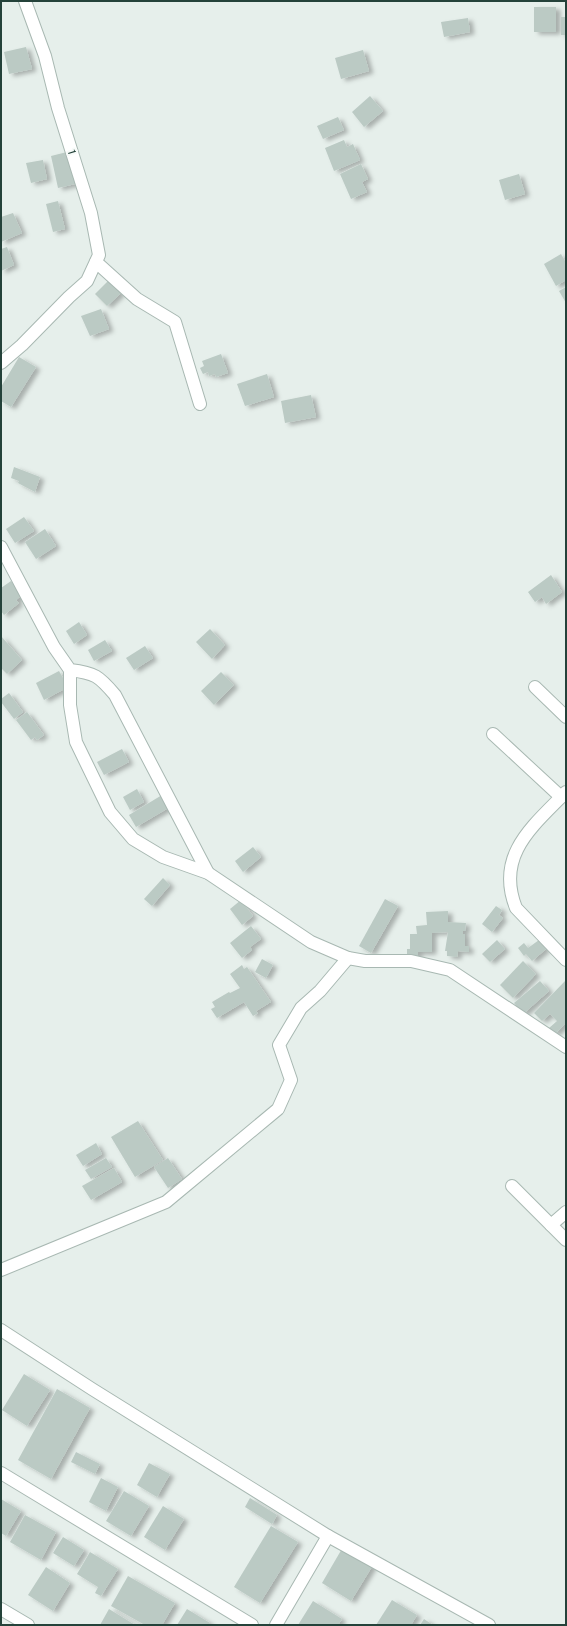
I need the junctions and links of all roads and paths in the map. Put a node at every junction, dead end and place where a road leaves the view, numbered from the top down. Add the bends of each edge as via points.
1 (25, 1) edge
2 (96, 262) junction
3 (1, 363) edge
4 (200, 404) dead end
5 (1, 547) edge
6 (70, 670) junction
7 (535, 687) dead end
8 (566, 717) edge
9 (493, 734) dead end
10 (563, 794) edge
11 (208, 873) junction
12 (348, 958) junction
13 (566, 960) edge
14 (566, 1047) edge
15 (512, 1186) dead end
16 (566, 1212) edge
17 (551, 1225) junction
18 (566, 1240) edge
19 (1, 1270) edge
20 (1, 1330) edge
21 (1, 1473) edge
22 (328, 1536) junction
23 (1, 1609) edge
24 (28, 1625) edge
25 (252, 1625) edge
26 (276, 1625) edge
27 (489, 1625) edge

1 - 2 street, 1 via 45,56 58,108 91,213 99,255
2 - 3 street, 1 via 87,281
2 - 4 street via 137,299 175,322
5 - 6 street via 54,647
6 - 11 street via 89,672 105,682 115,695
6 - 11 street via 70,704 76,742 110,812 133,839 163,857
7 - 8 street
9 - 10 street
10 - 13 street via 517,847 511,860 510,872 511,897 516,908
11 - 12 street via 312,942
12 - 14 street via 365,961 411,961 450,970
12 - 19 street via 320,991 301,1008 279,1045 291,1080 278,1109 166,1202
15 - 17 street
16 - 17 street
17 - 18 street
20 - 22 street
21 - 25 street
22 - 26 street
22 - 27 street
23 - 24 street

